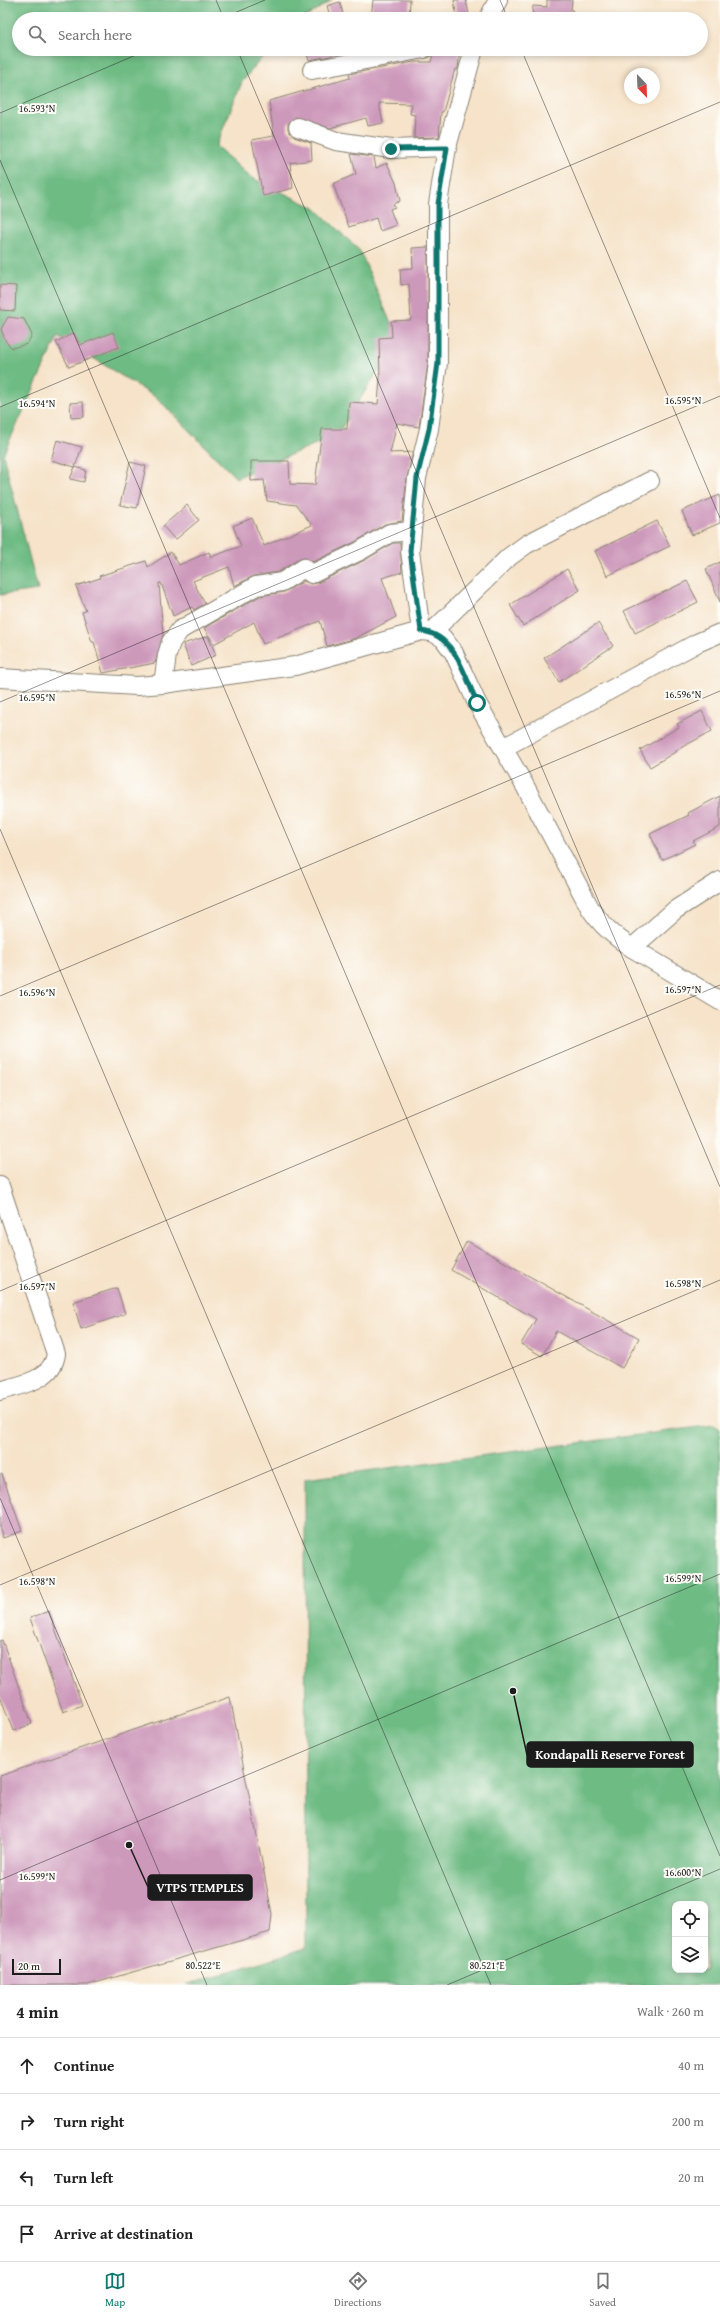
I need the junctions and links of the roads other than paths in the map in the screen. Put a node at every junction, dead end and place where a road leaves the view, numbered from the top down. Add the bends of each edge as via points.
1 (498, 0) edge
2 (492, 12) edge
3 (387, 56) edge
4 (472, 56) edge
5 (312, 70) dead end
6 (298, 127) dead end
7 (447, 148) junction
8 (650, 481) dead end
9 (412, 530) junction
10 (426, 631) junction
11 (720, 633) edge
12 (0, 678) edge
13 (163, 684) junction
14 (503, 748) junction
15 (720, 881) edge
16 (632, 948) junction
17 (720, 1001) edge
18 (1, 1192) edge
19 (0, 1391) edge

1 - 2 street
3 - 5 street
4 - 7 street
6 - 7 street via 336,141 391,149
7 - 9 street via 438,204 438,363 429,429 417,478
8 - 10 street via 527,544
9 - 10 street via 410,551
9 - 13 street via 390,533 312,574 304,568 282,582 256,586 180,630 171,642
10 - 13 street via 295,666
10 - 14 street via 442,638 454,653 477,703
11 - 14 street
12 - 13 street via 137,686
14 - 16 street via 590,908 600,923
15 - 16 street via 675,910
16 - 17 street
18 - 19 street via 56,1354 54,1365 39,1379

